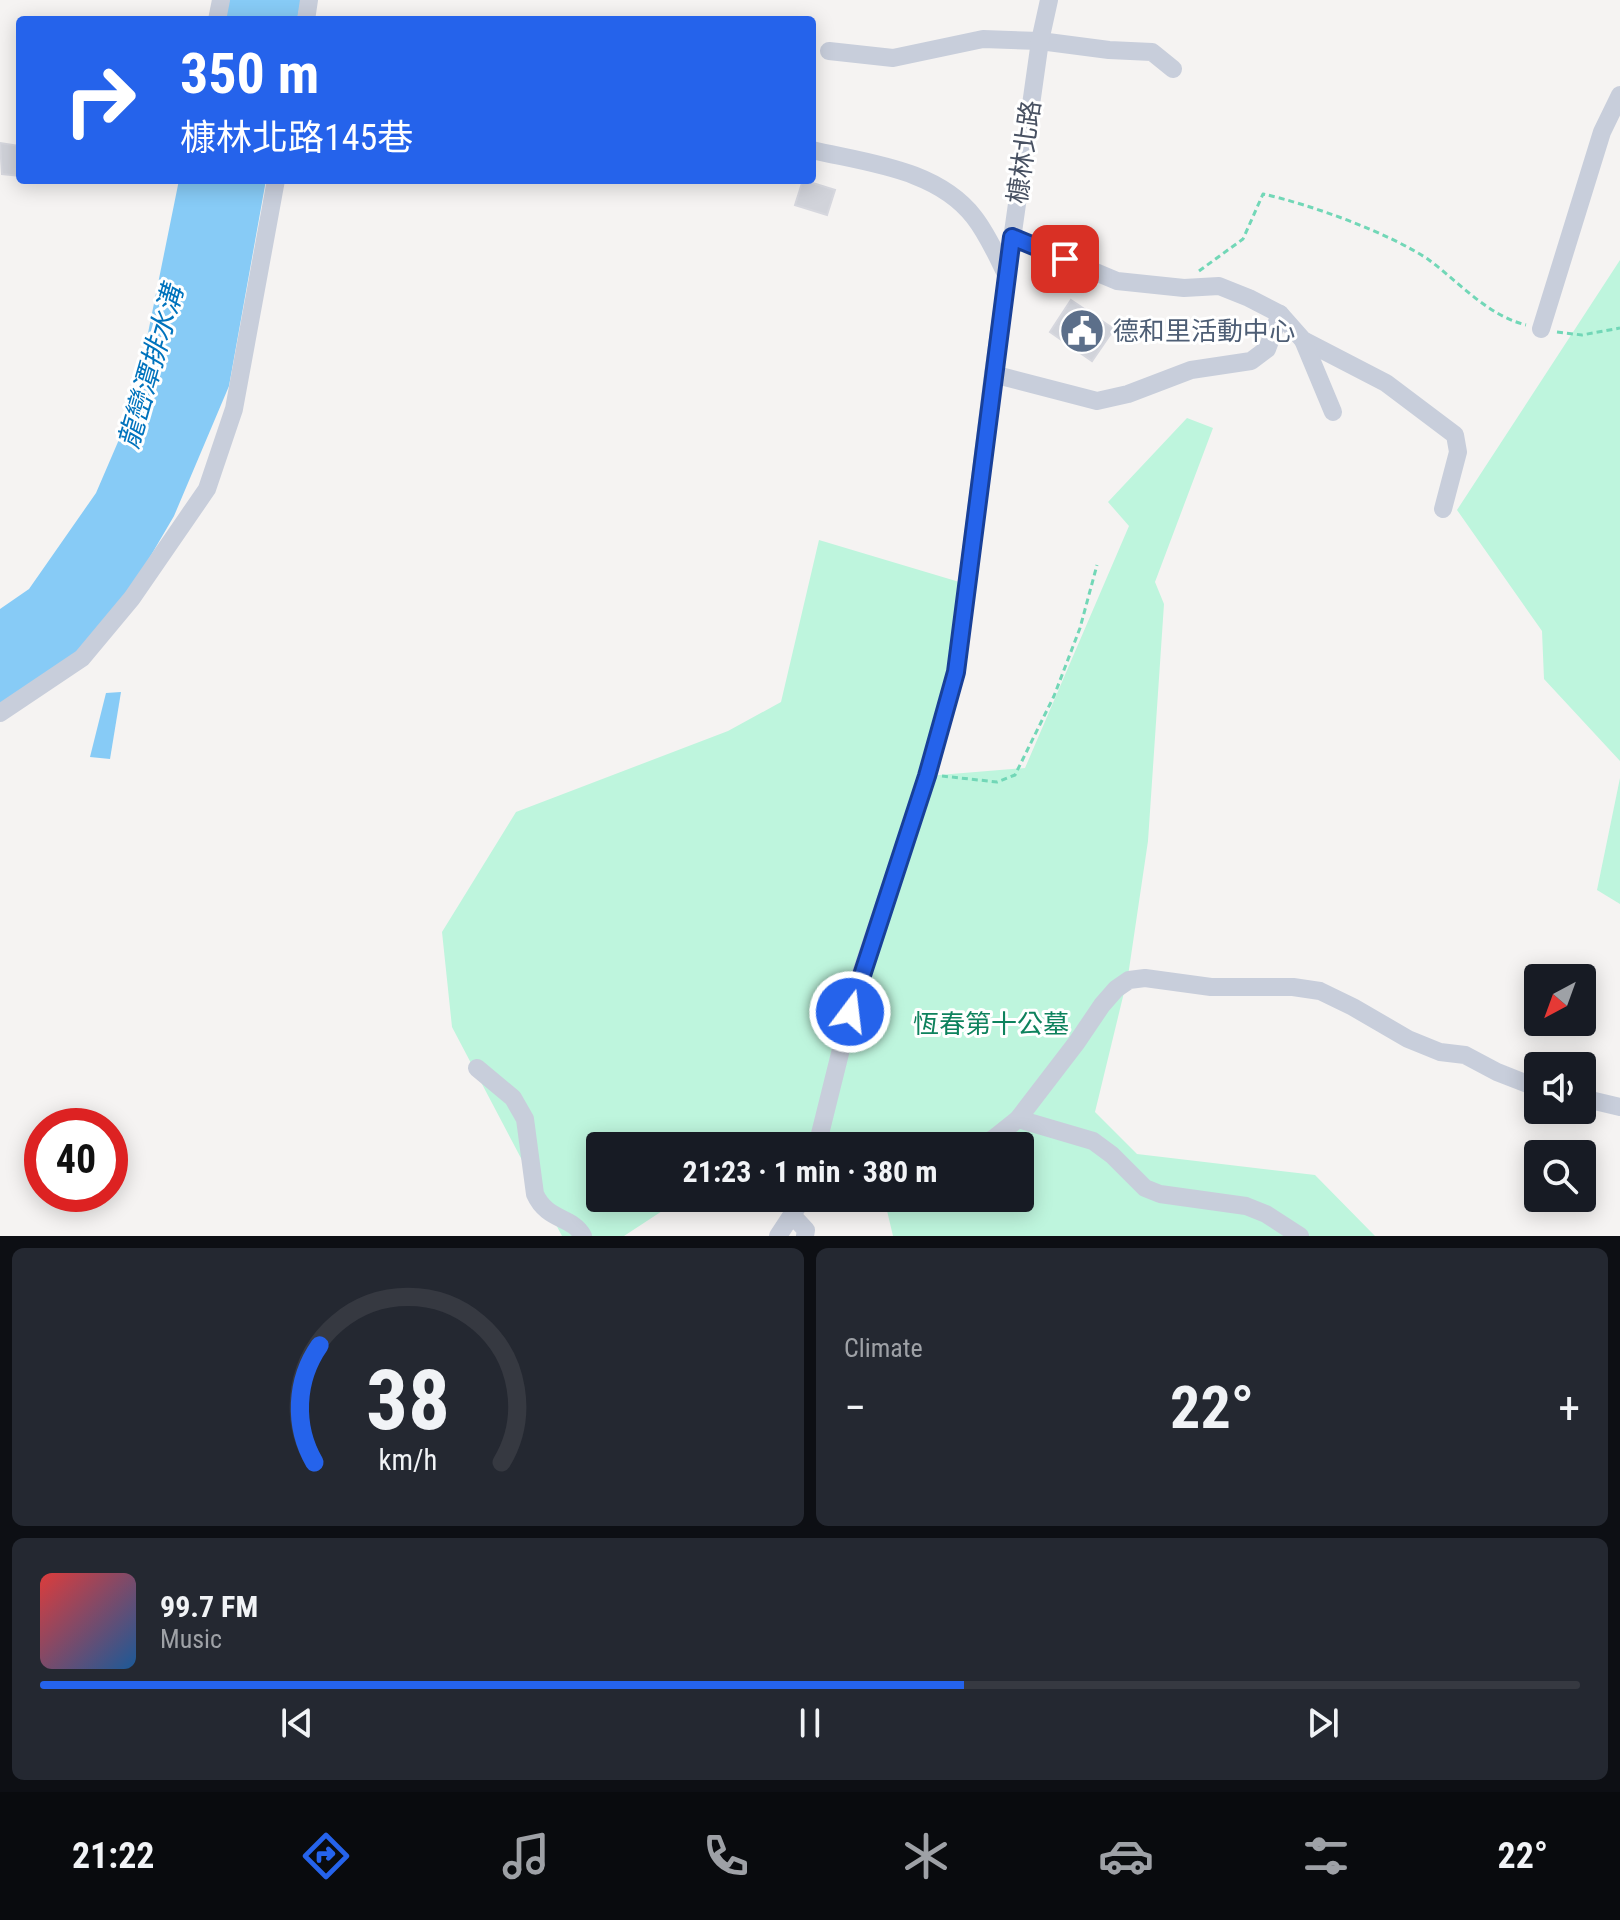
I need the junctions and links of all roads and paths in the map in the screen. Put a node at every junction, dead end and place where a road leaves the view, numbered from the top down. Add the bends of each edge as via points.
1 (1049, 0) edge
2 (1040, 41) junction
3 (829, 51) dead end
4 (1173, 69) dead end
5 (1620, 95) edge
6 (816, 151) edge
7 (275, 184) edge
8 (1012, 237) junction
9 (1007, 276) junction
10 (1184, 288) junction
11 (1280, 314) junction
12 (1620, 328) edge
13 (1541, 329) junction
14 (1303, 340) junction
15 (993, 374) junction
16 (1333, 412) dead end
17 (1443, 509) dead end
18 (1097, 565) dead end
19 (0, 713) edge
20 (927, 776) junction
21 (477, 1068) dead end
22 (1524, 1083) edge
23 (1596, 1101) edge
24 (1620, 1107) edge
25 (1018, 1119) junction
26 (820, 1132) edge
27 (1002, 1132) edge
28 (795, 1212) edge
29 (793, 1216) junction
30 (583, 1236) edge
31 (778, 1236) edge
32 (805, 1236) edge
33 (1300, 1236) edge

1 - 2 street, 槺林北路
2 - 3 street via 983,39 893,58
2 - 4 street via 1152,52
2 - 8 street, 槺林北路
5 - 13 street via 1602,132
6 - 9 street via 912,174 955,198 973,215
7 - 19 street via 234,409 207,489 132,598 82,658
8 - 9 street, 槺林北路
8 - 10 street via 1117,281
9 - 15 street, 槺林北路
10 - 11 street via 1219,286
10 - 13 path via 1243,239 1263,194 1403,244 1492,311
11 - 14 street
11 - 15 street via 1267,349 1251,361 1191,370 1097,401
12 - 13 path via 1582,335
14 - 16 street
14 - 17 street via 1386,383 1455,435 1458,452
15 - 20 street, 槺林北路 via 956,672
18 - 20 path via 1054,696 1015,775 997,782
20 - 26 street, 槺林北路 via 857,985
21 - 30 street via 513,1098 525,1119 540,1205
22 - 25 street via 1465,1055 1408,1039 1320,991 1211,987 1145,978 1116,989
23 - 24 street
25 - 27 street
25 - 33 street via 1093,1141 1145,1188 1246,1206
28 - 29 street
29 - 31 street
29 - 32 street

